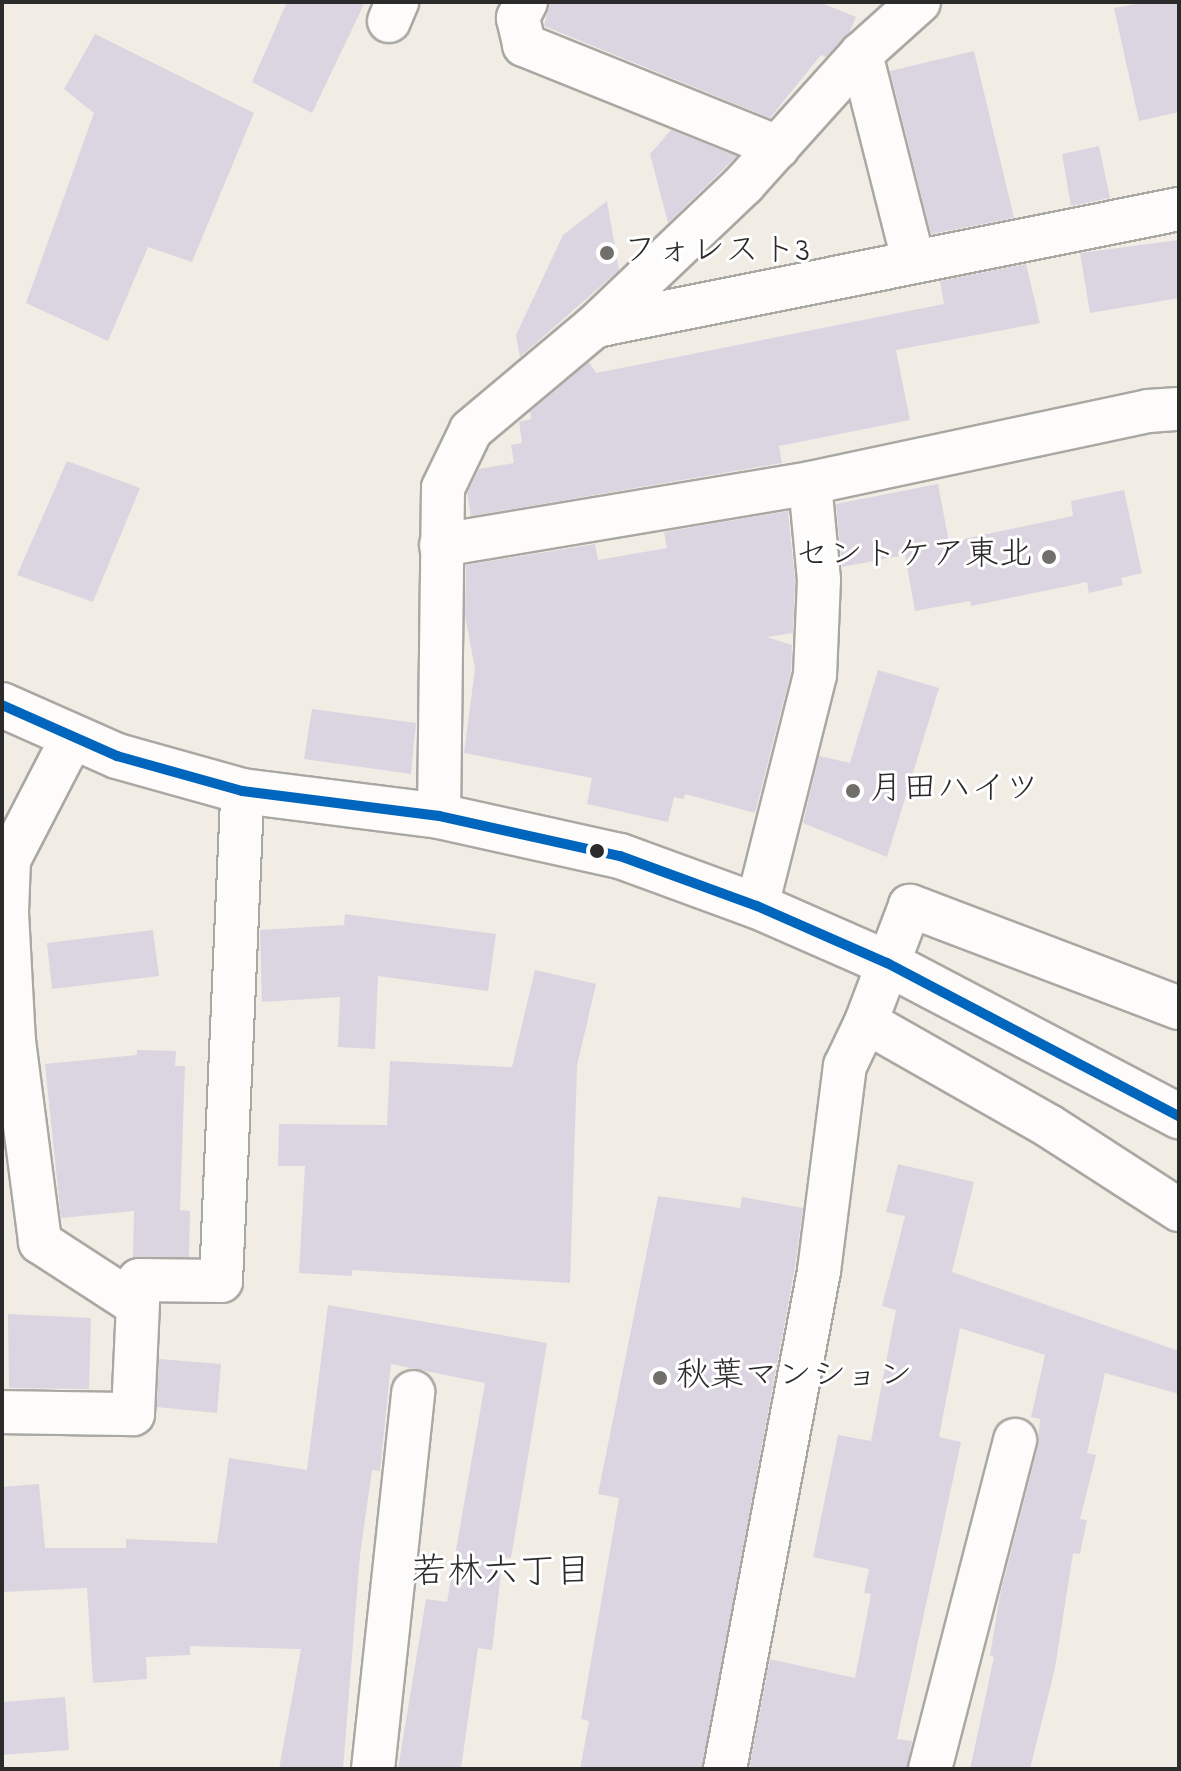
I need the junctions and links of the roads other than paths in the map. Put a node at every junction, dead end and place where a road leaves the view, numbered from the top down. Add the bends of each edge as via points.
1 (526, 2) edge
2 (919, 2) edge
3 (861, 54) junction
4 (778, 147) junction
5 (1179, 209) edge
6 (913, 260) junction
7 (595, 326) junction
8 (1179, 409) edge
9 (810, 483) junction
10 (441, 545) junction
11 (2, 705) edge
12 (73, 736) junction
13 (242, 791) junction
14 (439, 816) junction
15 (757, 906) junction
16 (887, 963) junction
17 (1179, 1008) edge
18 (866, 1022) junction
19 (1179, 1116) edge
20 (1179, 1210) edge
21 (137, 1305) junction
22 (413, 1392) dead end
23 (2, 1412) edge
24 (1015, 1440) dead end
25 (373, 1769) edge
26 (725, 1769) edge
27 (930, 1769) edge

1 - 4 street via 518,18 524,45
2 - 3 street
3 - 4 street
3 - 6 street
4 - 7 street
5 - 6 street
6 - 7 street
7 - 10 street via 471,430 443,488
8 - 9 street via 1148,411
9 - 10 street
9 - 15 street via 819,580 815,675
10 - 14 street
11 - 12 main road
12 - 13 main road via 117,756
12 - 21 street via 9,860 14,1041 40,1242
13 - 14 main road
13 - 21 street via 221,1281 139,1280
14 - 15 main road via 620,856
15 - 16 main road
16 - 17 street via 910,906
16 - 18 street
16 - 19 main road
18 - 20 street via 1049,1126
18 - 26 street via 845,1066 819,1271
21 - 23 street via 133,1414
22 - 25 street
24 - 27 street

